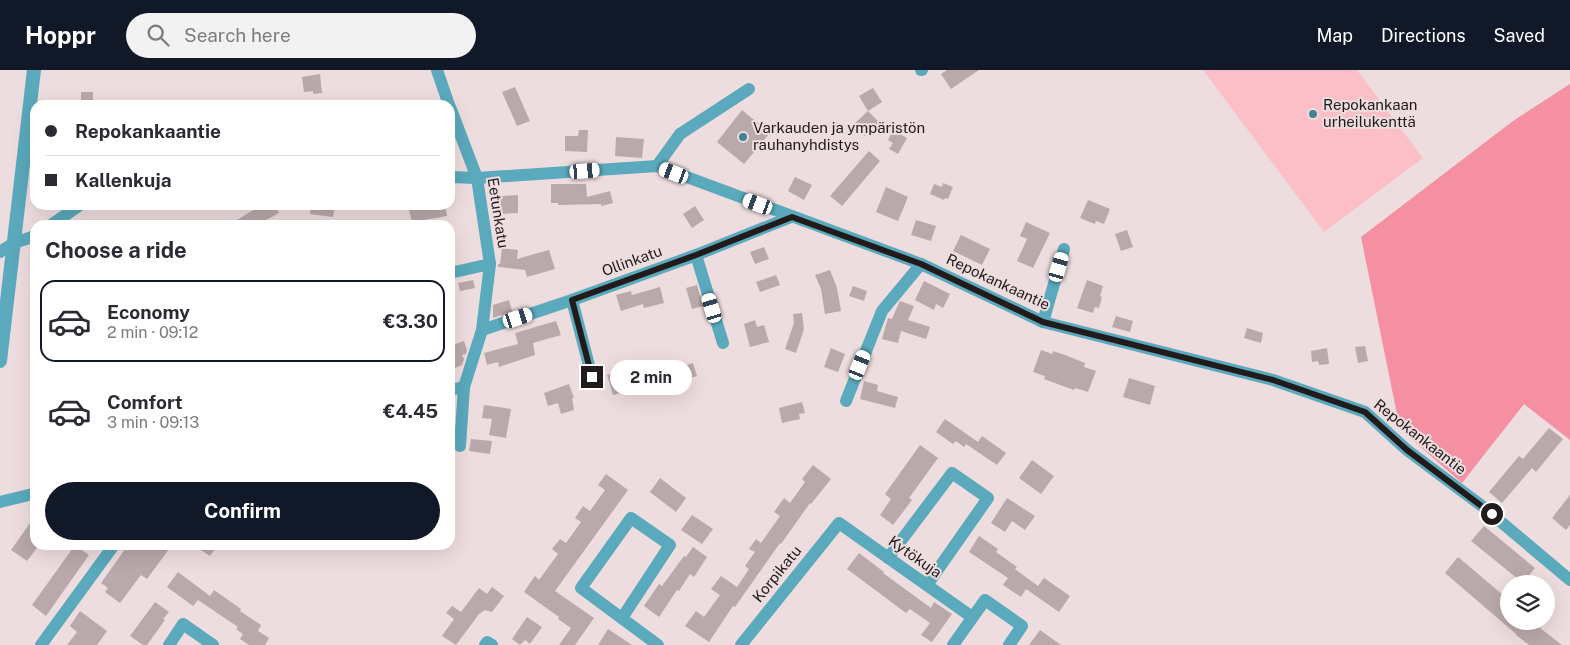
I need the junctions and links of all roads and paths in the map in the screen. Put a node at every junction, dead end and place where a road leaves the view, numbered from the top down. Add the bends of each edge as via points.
1 (34, 70) edge
2 (437, 70) edge
3 (749, 89) dead end
4 (31, 100) edge
5 (448, 100) edge
6 (30, 105) edge
7 (455, 119) edge
8 (657, 166) junction
9 (455, 177) edge
10 (477, 178) junction
11 (73, 210) edge
12 (792, 217) junction
13 (58, 220) edge
14 (30, 238) edge
15 (14, 244) junction
16 (1064, 249) dead end
17 (0, 252) edge
18 (696, 255) junction
19 (490, 264) junction
20 (921, 264) junction
21 (455, 272) edge
22 (572, 300) junction
23 (1043, 322) junction
24 (482, 330) junction
25 (723, 344) dead end
26 (0, 361) edge
27 (592, 377) dead end
28 (464, 387) junction
29 (455, 389) edge
30 (846, 401) dead end
31 (460, 446) dead end
32 (30, 495) edge
33 (0, 502) edge
34 (839, 523) joint
35 (110, 550) edge
36 (888, 558) junction
37 (1570, 580) edge
38 (926, 585) junction
39 (972, 617) junction
40 (622, 618) junction
41 (41, 645) edge
42 (169, 645) edge
43 (213, 645) edge
44 (485, 645) edge
45 (492, 645) edge
46 (658, 645) edge
47 (741, 645) edge
48 (953, 645) edge
49 (1009, 645) edge

1 - 4 street
2 - 5 street, Eetunkatu
3 - 8 street via 680,134
6 - 15 street
7 - 10 street, Eetunkatu
8 - 10 street, Repokankaantie
8 - 12 street, Repokankaantie
9 - 10 street, Repokankaantie
10 - 19 street, Eetunkatu
11 - 13 street
12 - 18 street, Ollinkatu
12 - 20 street, Repokankaantie
14 - 15 street
15 - 17 street
15 - 26 street
16 - 23 street
18 - 22 street, Ollinkatu
18 - 25 street
19 - 21 street
19 - 24 street, Eetunkatu
20 - 23 street, Repokankaantie
20 - 30 street via 882,311
22 - 24 street, Ollinkatu
22 - 27 street
23 - 37 street, Repokankaantie via 1273,380 1365,412 1407,450 1482,506
24 - 28 street, Eetunkatu
28 - 29 street
28 - 31 street, Eetunkatu
32 - 33 street
34 - 36 street, Kytökuja
34 - 47 street, Korpikatu
35 - 41 street
36 - 38 street, Kytökuja
36 - 38 street via 952,473 974,488 988,498
38 - 39 street, Kytökuja
39 - 48 street
39 - 49 street via 985,600 1022,626
40 - 40 street via 582,588 631,518 670,545
40 - 46 street
42 - 43 street via 183,624
44 - 45 street via 488,642

